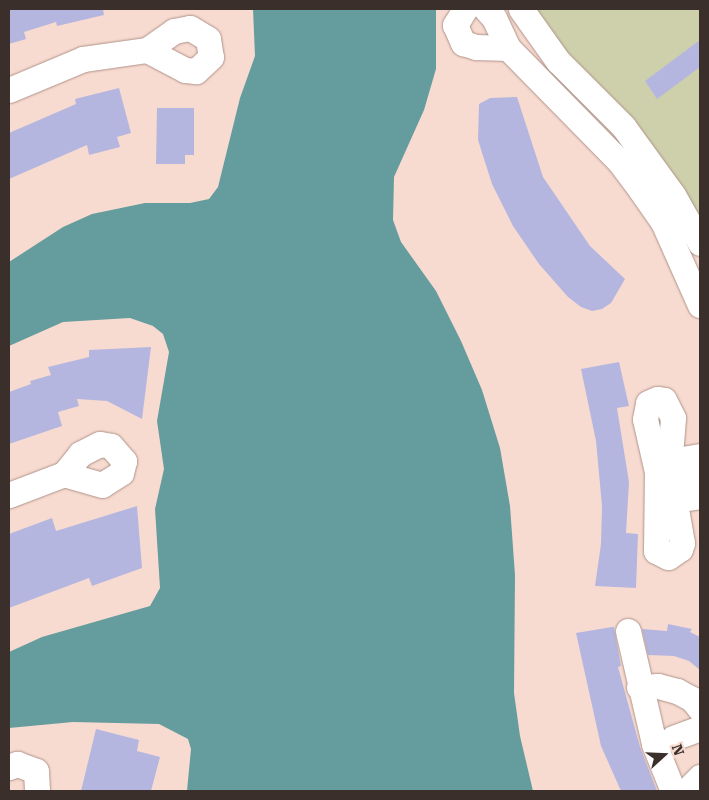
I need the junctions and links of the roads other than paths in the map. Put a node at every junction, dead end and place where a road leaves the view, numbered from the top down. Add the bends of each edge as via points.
1 (465, 9) edge
2 (486, 9) edge
3 (521, 9) edge
4 (508, 48) junction
5 (147, 50) dead end
6 (9, 90) edge
7 (700, 243) edge
8 (700, 305) edge
9 (700, 456) edge
10 (64, 474) dead end
11 (700, 475) edge
12 (9, 495) edge
13 (628, 631) dead end
14 (639, 687) junction
15 (700, 709) edge
16 (700, 728) edge
17 (673, 738) dead end
18 (9, 767) edge
19 (700, 777) edge
20 (37, 791) edge
21 (674, 791) edge
22 (686, 791) edge

1 - 4 street via 455,25 463,43 476,47
2 - 4 street via 494,18
3 - 7 street via 558,61 622,126 673,195
4 - 8 street via 619,162 640,189 663,222
5 - 6 street via 83,59
9 - 11 street via 676,461 663,471 683,477
10 - 12 street
13 - 14 street
14 - 15 street via 658,686 677,691
14 - 21 street via 654,744
16 - 17 street
18 - 20 street via 17,764 36,771
19 - 22 street

